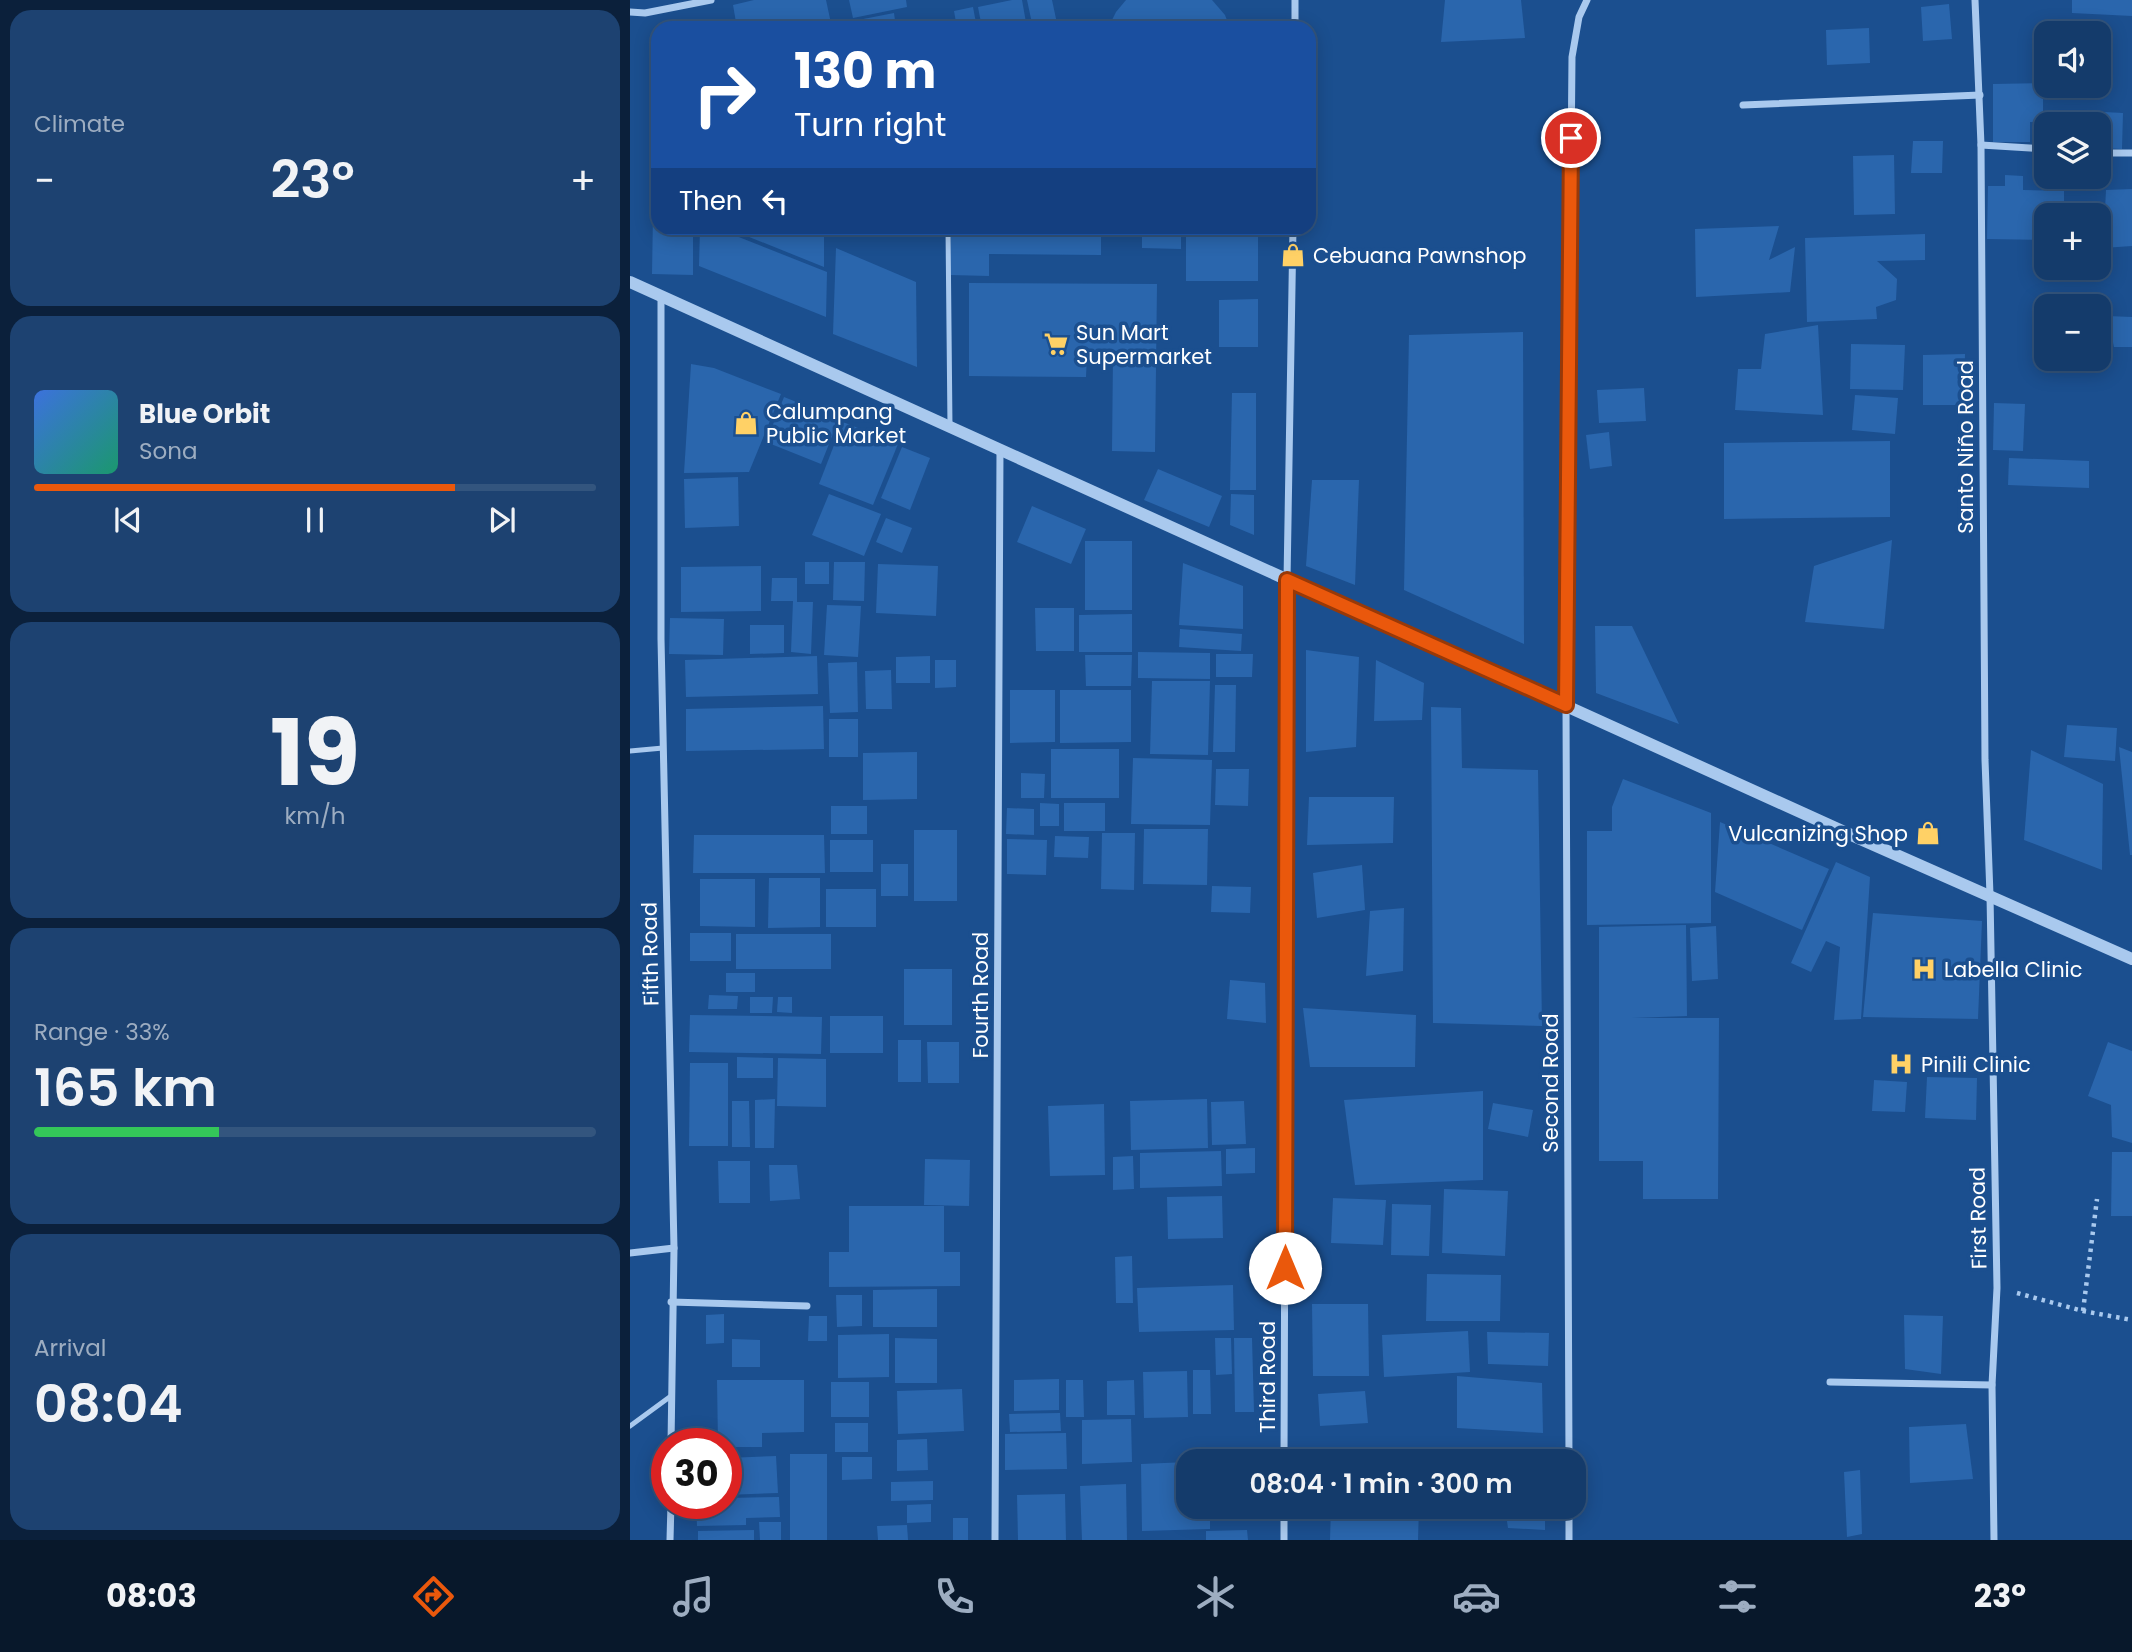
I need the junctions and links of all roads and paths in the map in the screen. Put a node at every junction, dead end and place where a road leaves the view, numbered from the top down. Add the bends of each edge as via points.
1 (711, 0) edge
2 (1295, 0) edge
3 (1587, 0) edge
4 (1975, 0) edge
5 (630, 12) edge
6 (1295, 21) edge
7 (1980, 95) junction
8 (1742, 105) dead end
9 (1981, 145) junction
10 (2034, 148) edge
11 (2111, 153) edge
12 (2132, 153) edge
13 (948, 235) edge
14 (1293, 235) edge
15 (630, 282) edge
16 (662, 296) junction
17 (950, 427) junction
18 (1000, 449) junction
19 (1287, 580) junction
20 (1566, 705) junction
21 (663, 748) junction
22 (630, 751) edge
23 (1990, 895) junction
24 (2132, 959) edge
25 (2097, 1199) dead end
26 (674, 1248) junction
27 (630, 1253) edge
28 (1997, 1287) junction
29 (671, 1303) junction
30 (807, 1306) dead end
31 (2083, 1311) junction
32 (2132, 1320) edge
33 (1830, 1382) dead end
34 (1993, 1385) junction
35 (671, 1396) junction
36 (630, 1426) edge
37 (671, 1428) edge
38 (1284, 1449) edge
39 (1569, 1449) edge
40 (671, 1519) edge
41 (1284, 1519) edge
42 (1569, 1519) edge
43 (670, 1540) edge
44 (995, 1540) edge
45 (1284, 1540) edge
46 (1569, 1540) edge
47 (1994, 1540) edge

1 - 5 street
2 - 6 street
3 - 20 street, Second Road via 1572,57
4 - 7 street, Santo Niño Road
7 - 8 street
7 - 9 street, Santo Niño Road
9 - 10 street
9 - 23 street, Santo Niño Road
11 - 12 street
13 - 17 lane
14 - 19 street, Third Road
15 - 16 street
16 - 17 street
16 - 21 street, Fifth Road
17 - 18 street
18 - 19 street
18 - 44 street, Fourth Road
19 - 20 street
19 - 38 street, Third Road
20 - 23 street
20 - 39 street, Second Road
21 - 22 lane
21 - 26 street, Fifth Road
23 - 24 street
23 - 28 street, First Road
25 - 31 path
26 - 27 street
26 - 29 street, Fifth Road
28 - 31 path
28 - 34 street, First Road
29 - 30 street
29 - 35 street, Fifth Road
31 - 32 path
33 - 34 street
34 - 47 street, First Road
35 - 36 lane
35 - 37 street, Fifth Road
40 - 43 street
41 - 45 street
42 - 46 street

